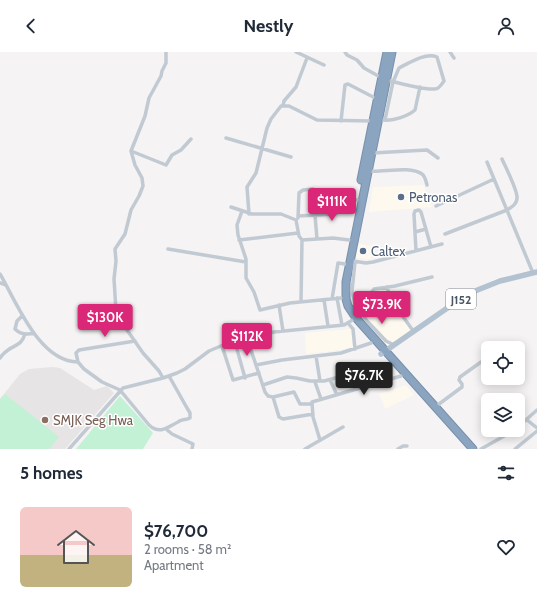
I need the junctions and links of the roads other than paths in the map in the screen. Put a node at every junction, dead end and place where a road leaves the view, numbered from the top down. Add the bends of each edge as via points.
1 (166, 52) edge
2 (296, 52) edge
3 (345, 52) edge
4 (387, 52) edge
5 (392, 52) edge
6 (450, 52) edge
7 (306, 58) junction
8 (454, 58) dead end
9 (324, 65) dead end
10 (387, 78) junction
11 (383, 87) junction
12 (420, 87) junction
13 (378, 99) junction
14 (283, 106) junction
15 (379, 120) junction
16 (341, 121) junction
17 (226, 138) dead end
18 (191, 139) dead end
19 (262, 149) junction
20 (131, 150) junction
21 (372, 153) junction
22 (291, 157) dead end
23 (438, 158) dead end
24 (502, 159) dead end
25 (487, 162) dead end
26 (368, 171) junction
27 (494, 179) junction
28 (427, 185) dead end
29 (313, 189) dead end
30 (357, 200) junction
31 (436, 206) dead end
32 (231, 207) dead end
33 (507, 210) junction
34 (242, 211) junction
35 (249, 214) junction
36 (315, 215) junction
37 (298, 216) junction
38 (296, 220) junction
39 (426, 229) junction
40 (415, 232) junction
41 (298, 234) junction
42 (445, 234) dead end
43 (317, 239) junction
44 (239, 240) junction
45 (302, 240) junction
46 (350, 240) junction
47 (442, 244) dead end
48 (431, 247) junction
49 (168, 250) dead end
50 (416, 251) junction
51 (246, 262) junction
52 (350, 262) junction
53 (535, 272) edge
54 (0, 274) edge
55 (432, 277) dead end
56 (0, 283) edge
57 (6, 285) junction
58 (387, 287) junction
59 (339, 298) junction
60 (332, 299) junction
61 (324, 300) junction
62 (301, 302) junction
63 (279, 305) junction
64 (363, 314) junction
65 (22, 316) junction
66 (352, 321) junction
67 (342, 325) junction
68 (328, 326) junction
69 (283, 331) junction
70 (414, 332) junction
71 (34, 333) junction
72 (25, 334) junction
73 (247, 338) junction
74 (134, 341) junction
75 (235, 342) junction
76 (371, 343) junction
77 (394, 345) junction
78 (222, 346) junction
79 (355, 349) junction
80 (383, 352) junction
81 (316, 356) junction
82 (0, 358) edge
83 (78, 362) junction
84 (481, 362) dead end
85 (256, 365) junction
86 (259, 373) junction
87 (169, 376) junction
88 (401, 376) junction
89 (163, 378) junction
90 (245, 378) junction
91 (330, 380) junction
92 (318, 382) junction
93 (263, 385) junction
94 (368, 387) junction
95 (120, 390) junction
96 (337, 395) junction
97 (273, 397) junction
98 (321, 399) junction
99 (312, 404) junction
100 (435, 408) junction
101 (537, 410) edge
102 (313, 414) junction
103 (527, 420) joint
104 (343, 427) dead end
105 (166, 429) junction
106 (537, 430) edge
107 (502, 437) edge
108 (320, 440) junction
109 (407, 446) dead end
110 (69, 449) edge
111 (192, 449) edge
112 (305, 449) edge
113 (398, 449) edge
114 (468, 449) edge
115 (473, 449) edge
116 (481, 449) edge
117 (515, 449) edge

1 - 20 street via 162,75 149,98 145,116
2 - 7 street
3 - 10 street via 364,68
4 - 10 highway
5 - 10 highway
6 - 8 street
7 - 9 street
7 - 14 street via 296,87
10 - 11 highway
10 - 12 street
10 - 12 street via 419,57 436,56 444,82 437,89
10 - 15 street
11 - 13 highway
11 - 15 highway
12 - 15 street via 415,110 392,120
13 - 15 highway
13 - 16 street via 346,84
14 - 16 street via 289,106 314,119
14 - 19 street via 269,123
15 - 16 street
15 - 21 highway
15 - 30 highway
17 - 19 street
18 - 20 street via 181,150 173,154 166,165
19 - 22 street
19 - 35 street via 256,173 247,187
20 - 74 street via 143,186 131,210 126,234 115,249 114,279 117,314
21 - 23 street via 426,150
21 - 26 highway
24 - 33 street via 517,196 516,203
25 - 27 street
26 - 28 street via 397,169 419,172 425,177
26 - 52 highway
27 - 31 street
27 - 33 street
29 - 37 street via 299,193
30 - 36 street via 343,199 338,213
30 - 46 highway
32 - 34 street
33 - 42 street
33 - 53 street
34 - 35 street
34 - 44 street via 237,225
35 - 38 street via 281,214
36 - 37 street
36 - 43 street
37 - 38 street
38 - 41 street
39 - 40 street
39 - 40 street via 419,210 414,214
39 - 48 street
40 - 50 street
41 - 44 street
41 - 45 street
43 - 45 street
43 - 46 street
44 - 51 street
45 - 62 street
46 - 52 highway
47 - 48 street
48 - 50 street
49 - 51 street
50 - 52 street via 373,262
51 - 63 street via 246,278 260,309
52 - 59 highway
52 - 60 street via 338,263
52 - 64 street via 353,298
52 - 66 highway via 346,299
53 - 70 main road, J152 via 480,289 456,302
54 - 57 street
55 - 58 street
56 - 57 street
57 - 65 street
58 - 64 street via 374,289 360,299
58 - 70 street via 393,304
59 - 60 street
59 - 66 highway
59 - 67 street
60 - 61 street
61 - 62 street
61 - 68 street
62 - 63 street
63 - 69 street
64 - 77 street via 386,341
65 - 71 street
65 - 72 street via 17,321 15,329
66 - 67 street
66 - 76 highway
66 - 79 street
66 - 80 highway
67 - 68 street
68 - 69 street
69 - 73 street
70 - 77 main road, J152
71 - 72 street
71 - 83 street via 54,353
72 - 82 street via 21,343 9,349
73 - 75 street
73 - 85 street
74 - 83 street via 79,350 76,354
74 - 89 street
75 - 78 street
75 - 90 street
76 - 79 street
76 - 80 highway
77 - 80 main road, J152
78 - 87 street via 209,351 184,369
78 - 90 street via 232,379 234,381
79 - 81 street
80 - 88 highway
80 - 100 highway
81 - 85 street
81 - 92 street
83 - 95 street via 90,374
84 - 100 street via 460,377 462,387
85 - 86 street
86 - 90 street
86 - 93 street
87 - 89 street
87 - 105 street via 190,416 189,419
88 - 94 street
88 - 114 highway
89 - 95 street
91 - 92 street
91 - 94 street via 362,371
91 - 96 street
92 - 93 street via 287,377
92 - 98 street
93 - 97 street via 268,396
94 - 96 street
95 - 105 street via 152,428
95 - 110 street
96 - 98 street
97 - 99 street via 294,392 300,404
97 - 102 street via 280,419
98 - 99 street
99 - 102 street
100 - 115 highway
101 - 103 street
102 - 108 street
103 - 106 street
104 - 108 street
105 - 111 street via 193,444
106 - 117 street
107 - 116 street
108 - 112 street
109 - 113 street

